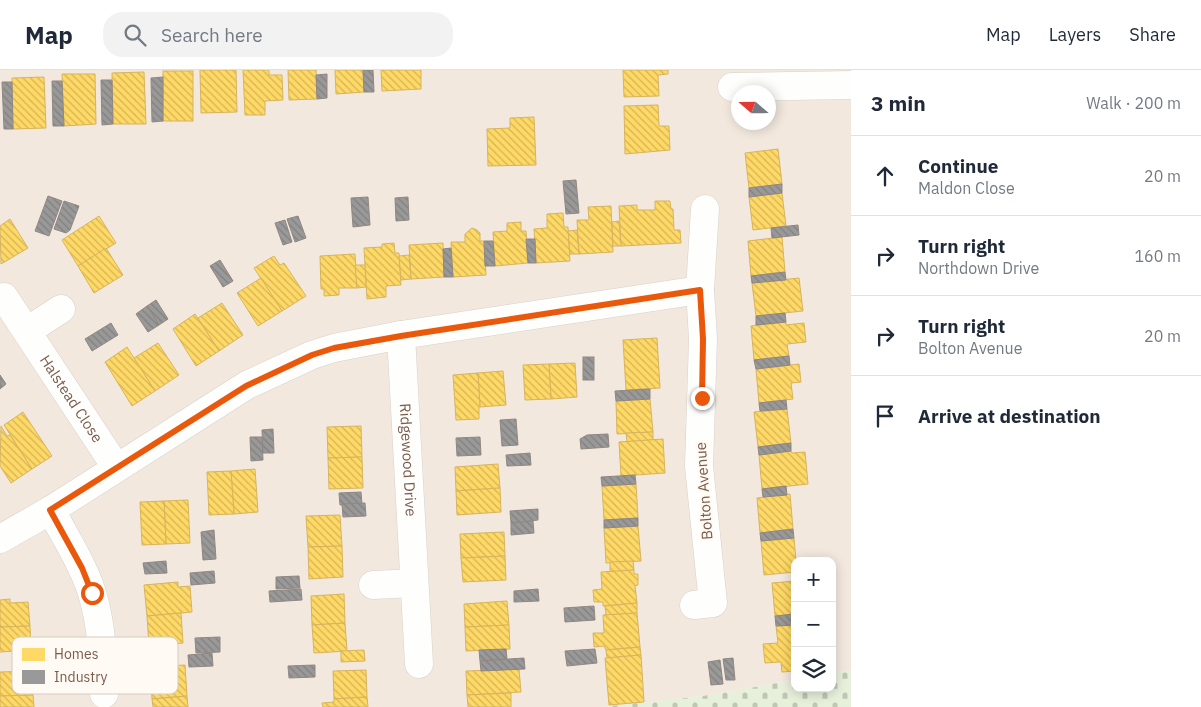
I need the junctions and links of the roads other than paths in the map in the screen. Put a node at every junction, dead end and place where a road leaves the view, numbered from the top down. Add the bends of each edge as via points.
1 (851, 85) edge
2 (776, 86) edge
3 (705, 209) dead end
4 (700, 290) junction
5 (4, 297) dead end
6 (61, 309) dead end
7 (27, 331) junction
8 (401, 336) junction
9 (116, 468) junction
10 (50, 510) junction
11 (0, 539) edge
12 (414, 583) junction
13 (372, 585) dead end
14 (694, 605) dead end
15 (100, 637) edge
16 (419, 664) dead end

1 - 2 street
3 - 4 street, Bolton Avenue
4 - 8 street
4 - 14 street, Bolton Avenue via 703,339 699,466 713,603
5 - 7 street, Halstead Close
6 - 7 street
7 - 9 street, Halstead Close
8 - 9 street via 334,348 294,362 246,386
8 - 12 street, Ridgewood Drive
9 - 10 street
10 - 11 street
10 - 15 street via 92,593
12 - 13 street
12 - 16 street, Ridgewood Drive

